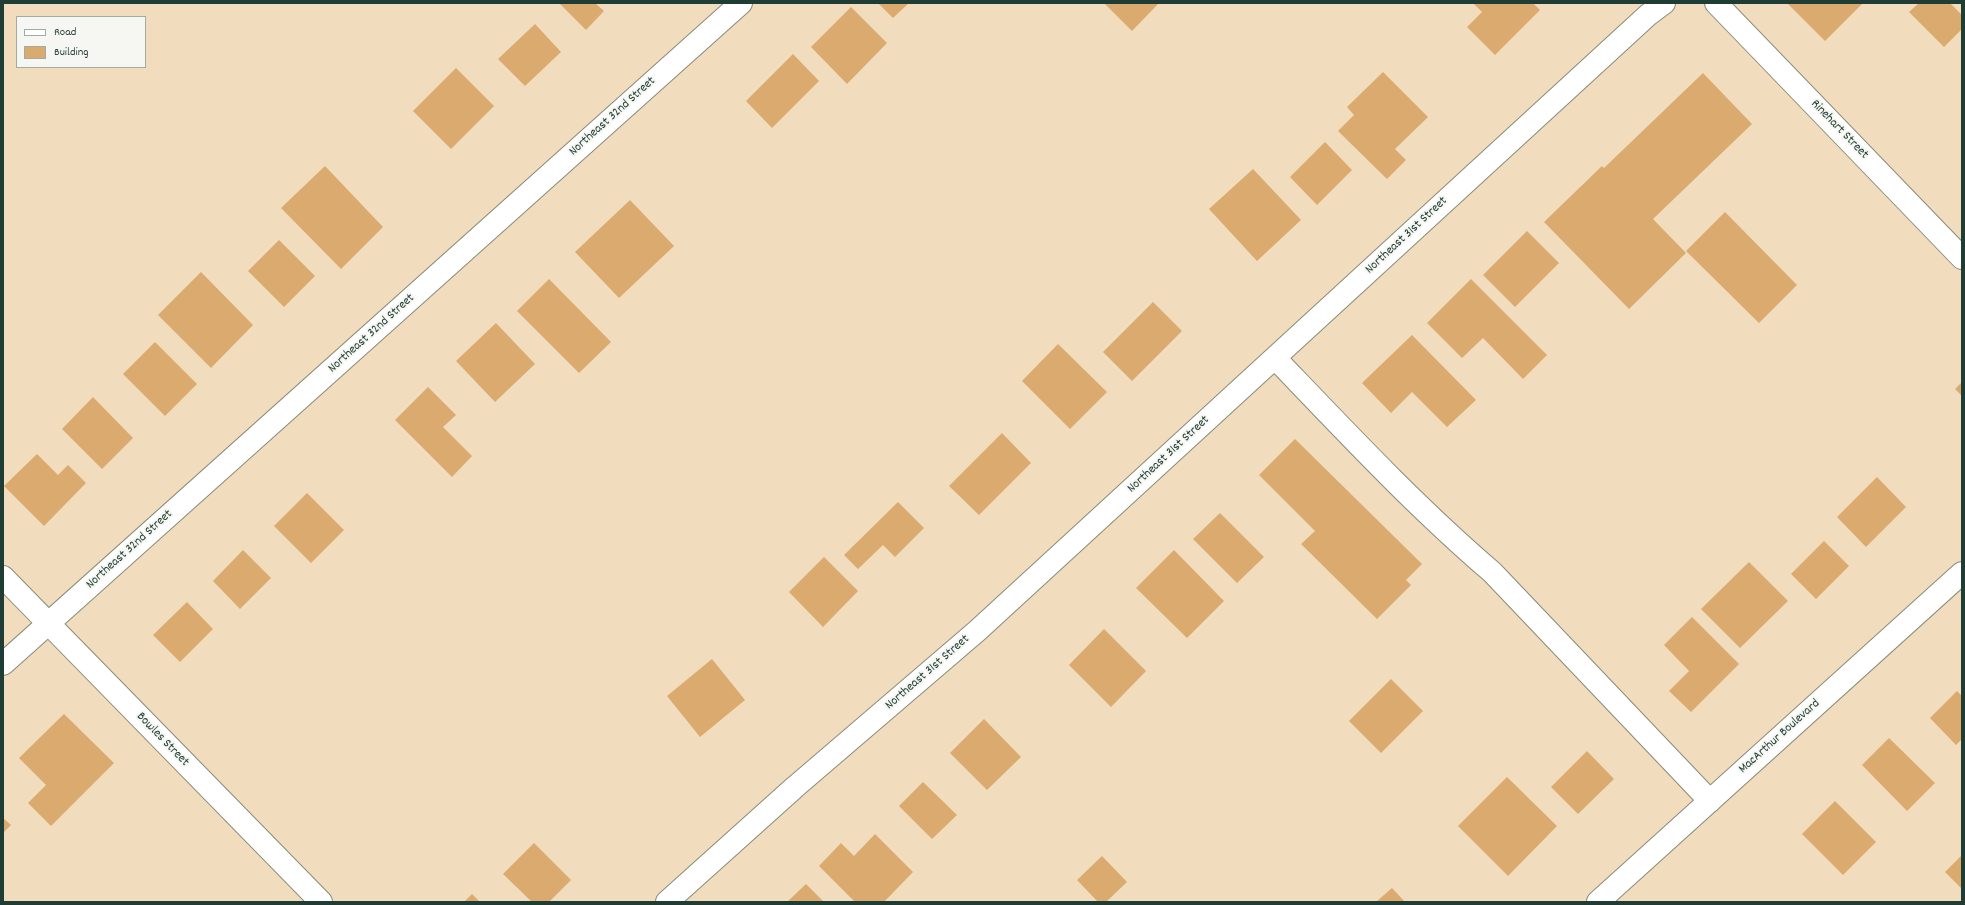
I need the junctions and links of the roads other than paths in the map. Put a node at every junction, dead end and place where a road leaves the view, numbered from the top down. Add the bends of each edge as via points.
1 (741, 3) edge
2 (1664, 3) edge
3 (1716, 3) edge
4 (1962, 258) edge
5 (1275, 358) junction
6 (1962, 573) edge
7 (3, 577) edge
8 (48, 623) junction
9 (3, 664) edge
10 (1710, 801) junction
11 (321, 902) edge
12 (667, 902) edge
13 (1598, 902) edge

1 - 8 street, Northeast 32nd Street
2 - 5 street, Northeast 31st Street
3 - 4 street, Rinehart Street
5 - 10 street via 1329,415 1492,572
5 - 12 street, Northeast 31st Street via 977,631 795,787
6 - 10 street, MacArthur Boulevard
7 - 8 street, Bowles Street
8 - 9 street, Northeast 32nd Street
8 - 11 street, Bowles Street
10 - 13 street, MacArthur Boulevard

